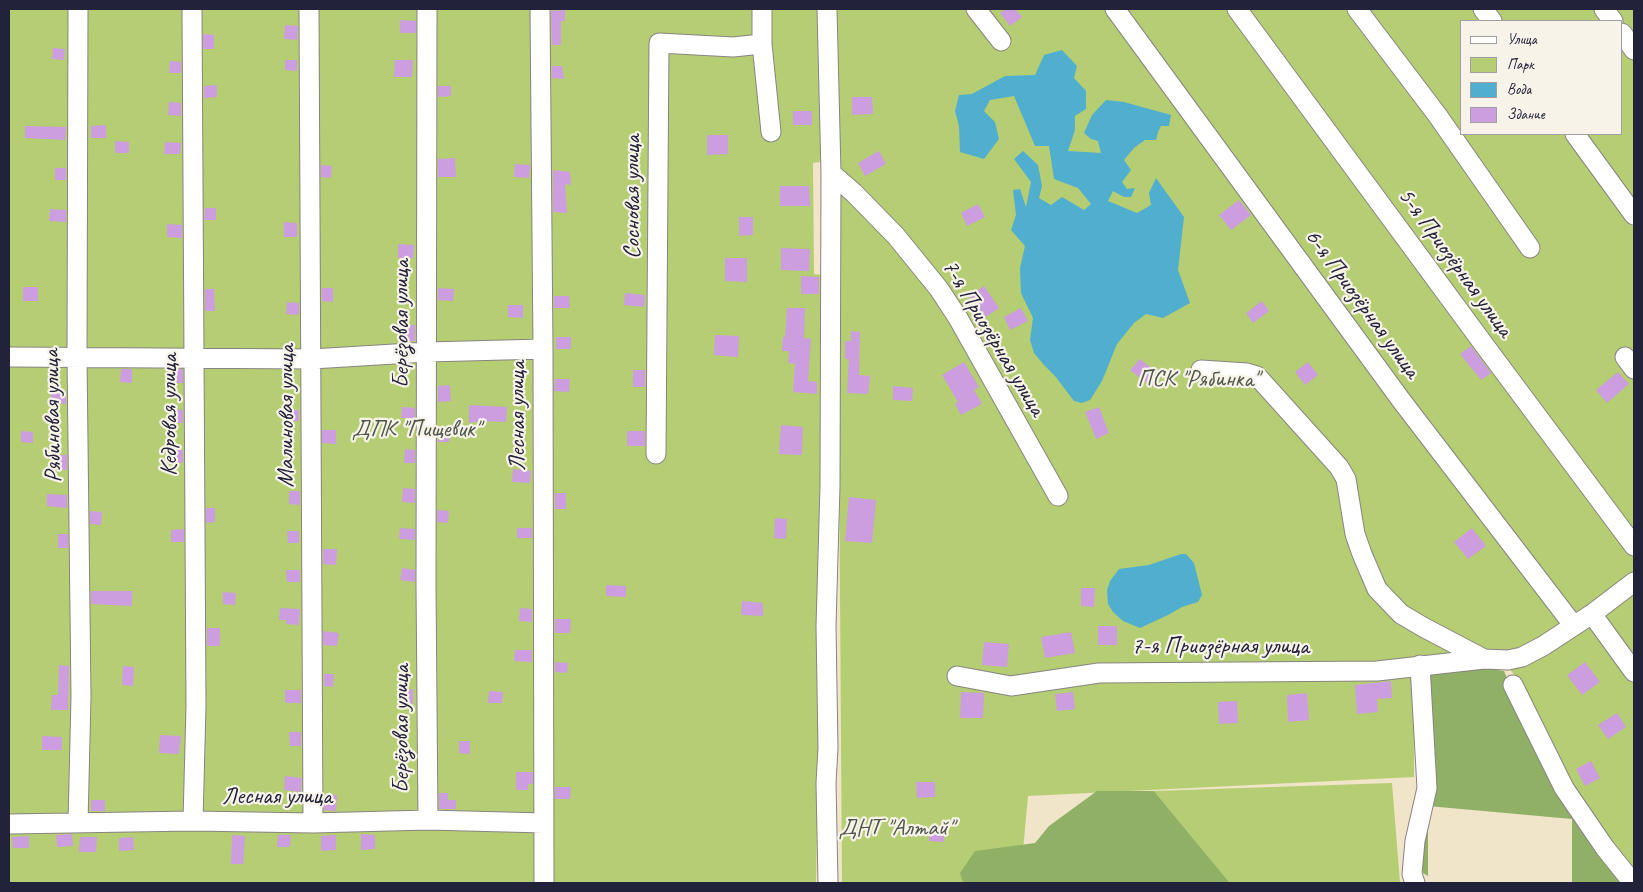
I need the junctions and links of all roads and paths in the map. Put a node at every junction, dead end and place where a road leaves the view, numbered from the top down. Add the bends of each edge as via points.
1 (78, 9) edge
2 (192, 9) edge
3 (310, 9) edge
4 (427, 9) edge
5 (540, 9) edge
6 (762, 9) edge
7 (827, 9) edge
8 (976, 9) edge
9 (1115, 9) edge
10 (1237, 9) edge
11 (1357, 9) edge
12 (1483, 9) edge
13 (1604, 9) edge
14 (1491, 20) edge
15 (1612, 20) edge
16 (1623, 34) edge
17 (1001, 41) dead end
18 (762, 44) junction
19 (1634, 50) edge
20 (771, 132) dead end
21 (1576, 135) edge
22 (831, 173) junction
23 (1634, 215) edge
24 (1530, 248) dead end
25 (543, 349) junction
26 (427, 352) junction
27 (9, 357) edge
28 (77, 357) junction
29 (195, 357) junction
30 (312, 359) junction
31 (1201, 370) dead end
32 (656, 454) dead end
33 (1058, 496) dead end
34 (1634, 546) edge
35 (1634, 582) edge
36 (1592, 614) junction
37 (1574, 626) junction
38 (1484, 658) junction
39 (1420, 665) junction
40 (1634, 672) edge
41 (957, 676) dead end
42 (1513, 685) dead end
43 (428, 820) junction
44 (193, 821) junction
45 (544, 822) junction
46 (78, 823) junction
47 (9, 824) edge
48 (313, 824) junction
49 (544, 883) edge
50 (828, 883) edge
51 (1415, 883) edge
52 (1634, 883) edge

1 - 28 street, Рябиновая улица
2 - 29 street, Кедровая улица
3 - 30 street, Малиновая улица
4 - 26 street, Берёзовая улица
5 - 25 street, Лесная улица
6 - 18 street
7 - 22 street
8 - 17 street
9 - 37 street, 6-я Приозёрная улица via 1402,400
10 - 34 street, 5-я Приозёрная улица
11 - 24 street via 1438,116
12 - 14 street
13 - 15 street
16 - 19 street
18 - 20 street
18 - 32 street, Сосновая улица via 733,47 659,43
21 - 23 street
22 - 33 street, 7-я Приозёрная улица via 896,236 939,289
22 - 50 street via 826,626
25 - 26 street
25 - 45 street, Лесная улица
26 - 30 street
26 - 43 street, Берёзовая улица
27 - 28 street
28 - 29 street
28 - 46 street, Рябиновая улица via 81,697
29 - 30 street
29 - 44 street, Кедровая улица via 196,706
30 - 48 street, Малиновая улица
31 - 38 street, 7-я Приозёрная улица via 1257,376 1339,467 1346,479 1355,534 1377,589 1401,614
35 - 36 street, 7-я Приозёрная улица
36 - 37 street, 7-я Приозёрная улица
36 - 40 street
37 - 38 street, 7-я Приозёрная улица via 1522,657 1508,660
38 - 39 street, 7-я Приозёрная улица
39 - 41 street, 7-я Приозёрная улица via 1377,671 1098,673 1011,686
39 - 51 street via 1427,788 1415,841 1412,874
42 - 52 street via 1564,788 1605,848
43 - 45 street, Лесная улица
43 - 48 street, Лесная улица
44 - 46 street, Лесная улица
44 - 48 street, Лесная улица
45 - 49 street, Лесная улица
46 - 47 street, Лесная улица

